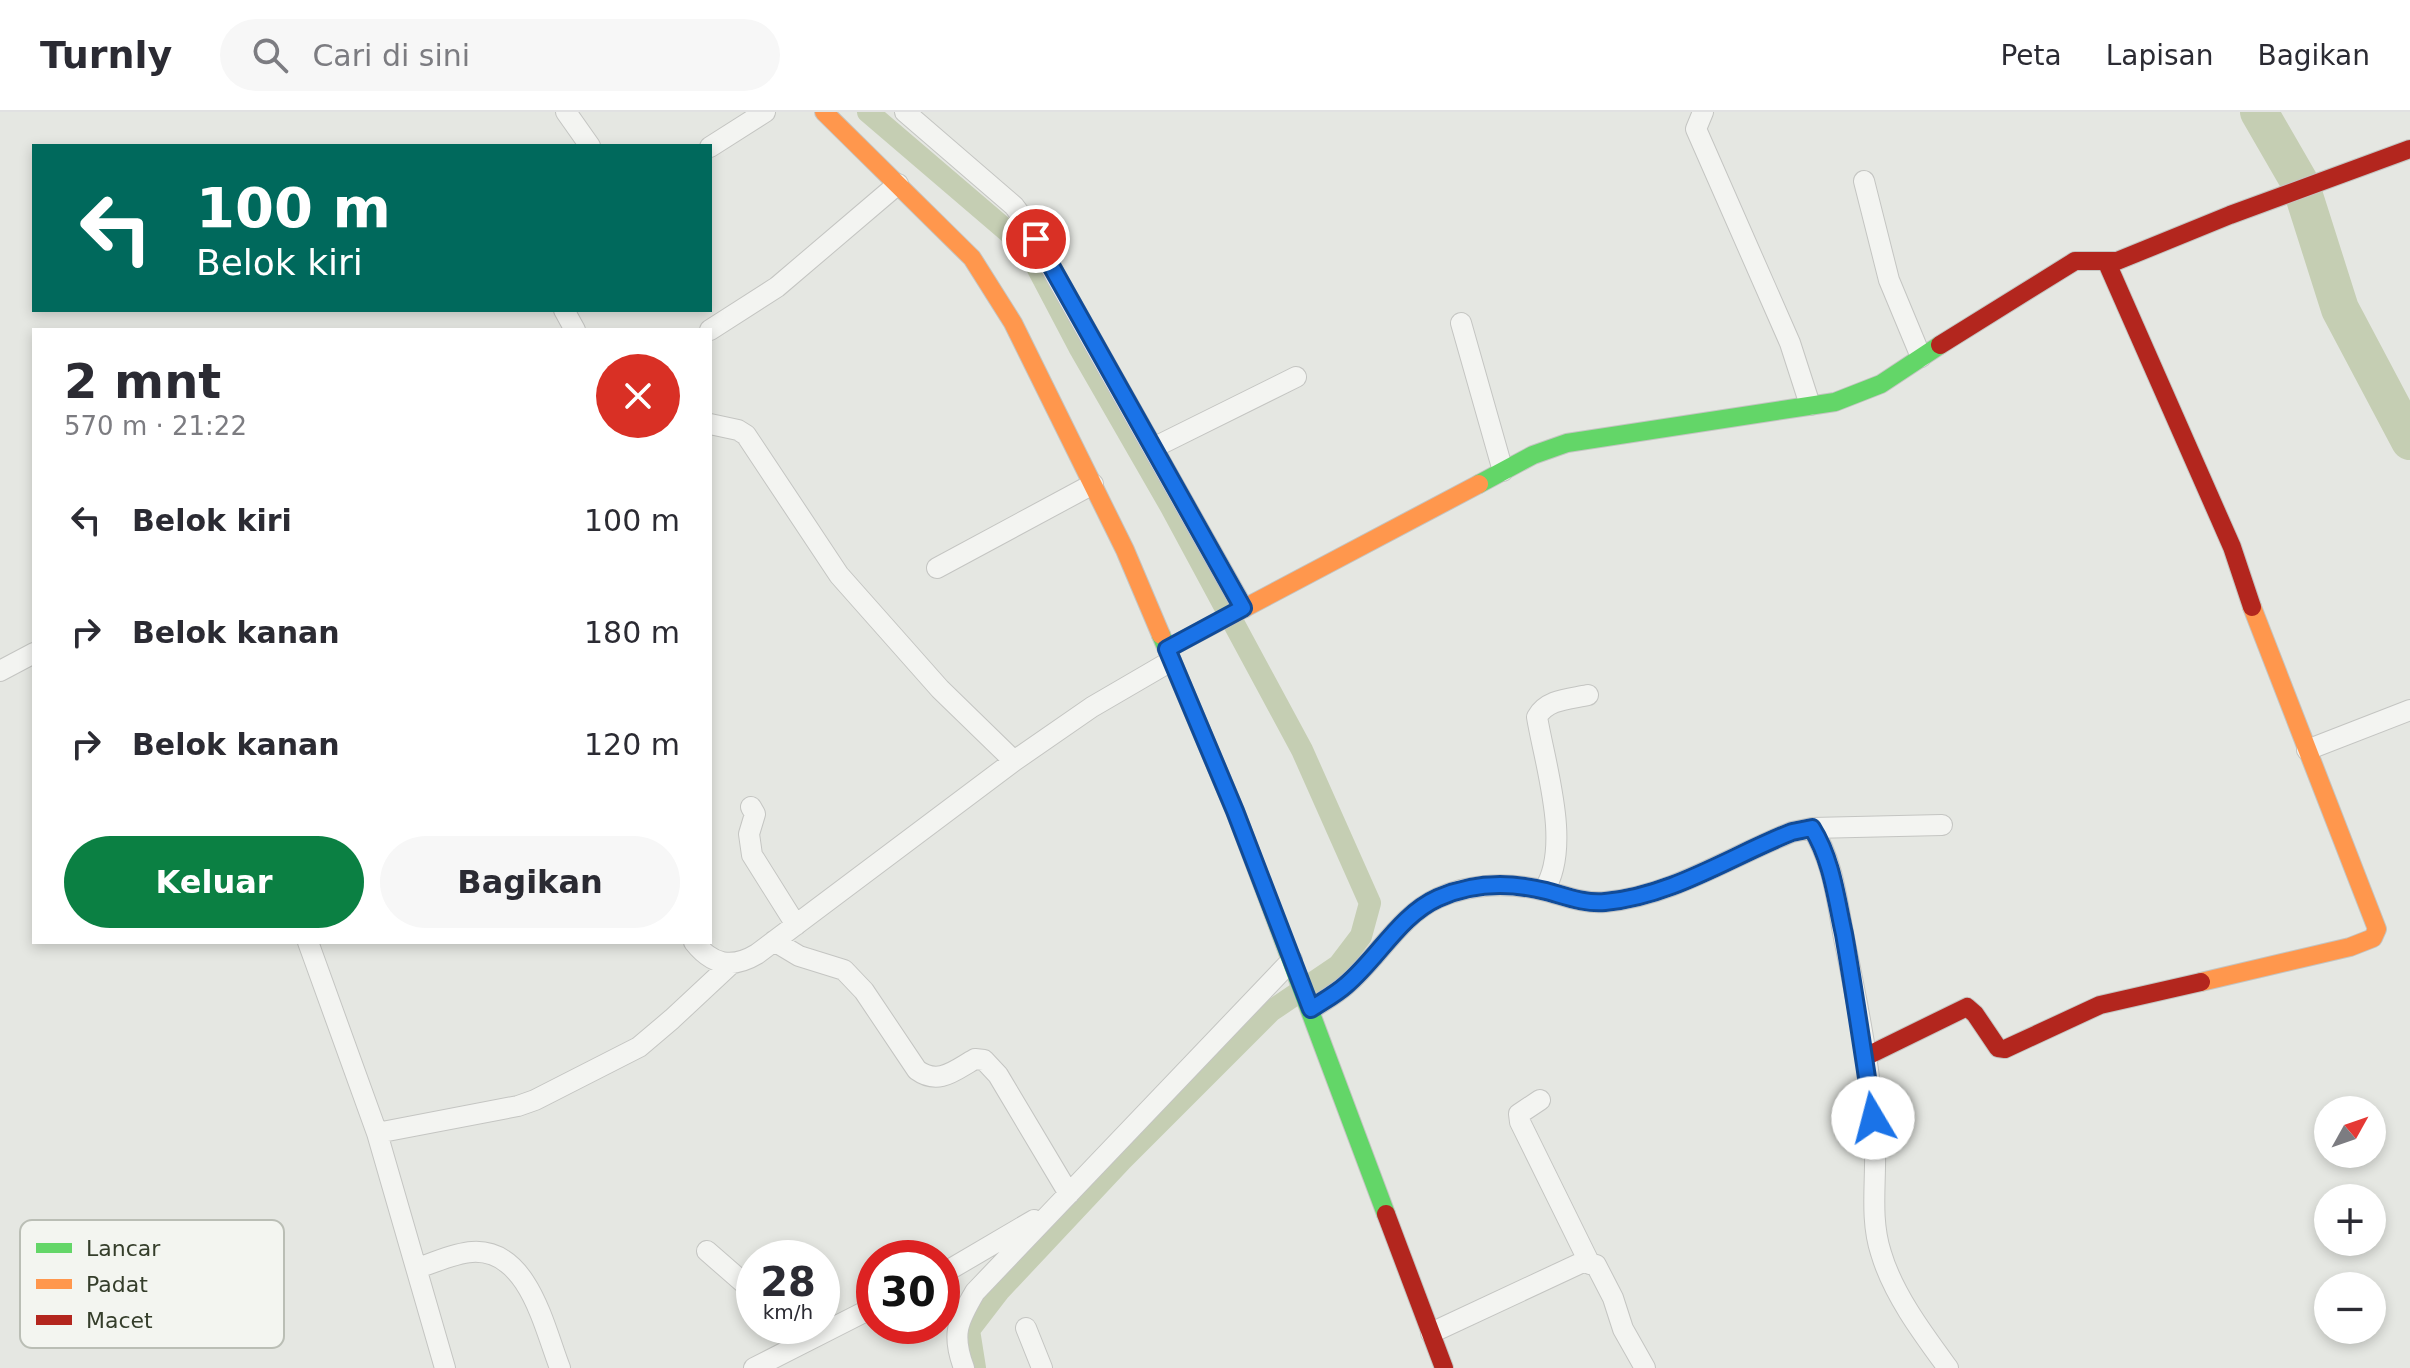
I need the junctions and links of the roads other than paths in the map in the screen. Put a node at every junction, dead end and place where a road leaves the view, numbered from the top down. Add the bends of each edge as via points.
1 (566, 112) edge
2 (765, 112) edge
3 (824, 112) edge
4 (905, 112) edge
5 (1695, 118) edge
6 (589, 144) edge
7 (712, 146) edge
8 (2406, 151) edge
9 (1864, 181) dead end
10 (898, 184) junction
11 (2107, 263) junction
12 (1461, 323) dead end
13 (712, 329) edge
14 (1921, 357) junction
15 (1296, 377) dead end
16 (1810, 405) junction
17 (712, 424) edge
18 (1153, 448) junction
19 (1503, 471) junction
20 (1093, 484) junction
21 (937, 568) dead end
22 (1230, 615) junction
23 (32, 654) edge
24 (1169, 655) junction
25 (0, 671) edge
26 (1588, 695) dead end
27 (2410, 710) edge
28 (2307, 750) junction
29 (1014, 761) junction
30 (751, 807) dead end
31 (1942, 825) dead end
32 (1812, 828) junction
33 (1544, 890) junction
34 (796, 925) junction
35 (774, 941) junction
36 (309, 944) edge
37 (696, 944) edge
38 (731, 964) junction
39 (1295, 966) junction
40 (1309, 1004) junction
41 (1865, 1057) junction
42 (1540, 1100) dead end
43 (377, 1133) junction
44 (1064, 1200) junction
45 (707, 1251) dead end
46 (960, 1263) edge
47 (1580, 1266) junction
48 (417, 1268) junction
49 (736, 1276) edge
50 (960, 1282) edge
51 (975, 1292) junction
52 (1026, 1328) dead end
53 (1431, 1333) junction
54 (786, 1344) edge
55 (445, 1368) edge
56 (560, 1368) edge
57 (754, 1368) edge
58 (964, 1368) edge
59 (1042, 1368) edge
60 (1444, 1368) edge
61 (1645, 1368) edge
62 (1948, 1368) edge

1 - 6 street
2 - 7 street
3 - 10 main road
4 - 18 street via 1023,218
5 - 16 street via 1790,343
8 - 11 main road
9 - 14 street via 1889,280
10 - 13 street via 777,287
10 - 20 main road via 972,258 1013,323
11 - 14 main road via 2080,260 2066,265
11 - 28 main road via 2232,547
12 - 19 street
14 - 16 main road via 1866,392
15 - 18 street
16 - 19 main road via 1567,443
17 - 29 street via 746,435 839,575 935,685
18 - 22 street
19 - 22 main road
20 - 21 street
20 - 24 main road
22 - 24 main road
23 - 25 street
24 - 29 street
24 - 39 main road
26 - 33 street via 1552,703 1537,717 1557,828 1553,877
27 - 28 street
28 - 41 main road via 2376,922 2373,938 2100,1005 2005,1049 1998,1048 1967,1007
29 - 34 street
30 - 34 street via 752,855
31 - 32 street
32 - 33 street via 1783,835 1630,899 1600,903
32 - 41 street via 1828,860
33 - 40 street via 1467,887 1436,899 1414,913 1346,986
34 - 35 street
35 - 38 street
35 - 44 street via 799,956 844,970 927,1077 935,1079 975,1059 989,1064
36 - 43 street
37 - 38 street via 716,962
38 - 43 street via 639,1047 535,1100
39 - 40 main road
39 - 44 street
40 - 53 main road
41 - 62 street via 1881,1255 1900,1295
42 - 47 street via 1519,1114 1520,1122
43 - 48 street
44 - 46 street
44 - 51 street
45 - 49 street
47 - 53 street
47 - 61 street via 1596,1265
48 - 55 street
48 - 56 street via 467,1252 506,1261 527,1285
50 - 51 street
51 - 58 street via 958,1320 956,1340
52 - 59 street
53 - 60 main road
54 - 57 street

